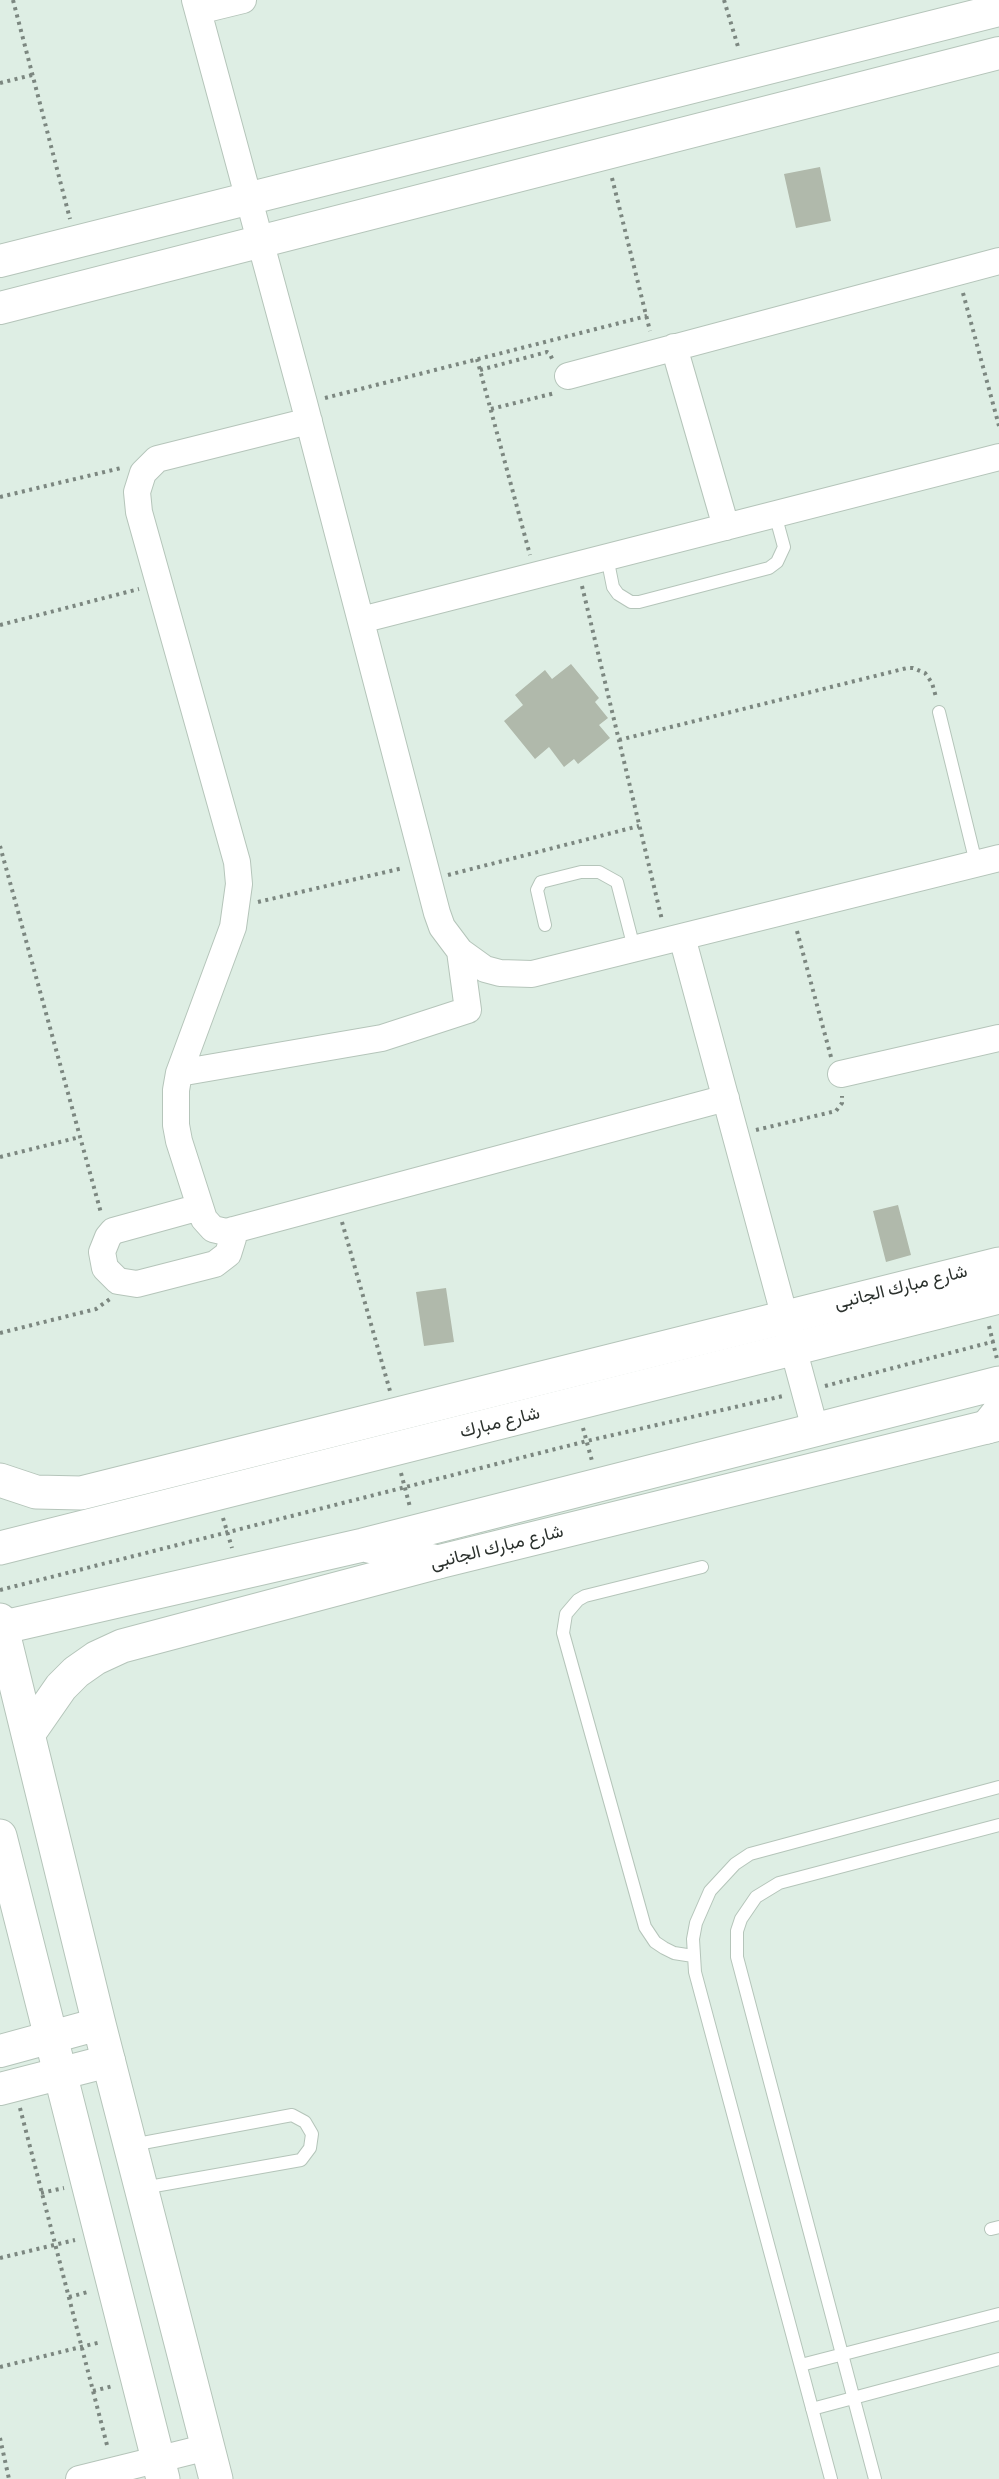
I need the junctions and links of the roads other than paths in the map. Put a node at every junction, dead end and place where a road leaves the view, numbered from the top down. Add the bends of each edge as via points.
1 (243, 0) edge
2 (197, 6) edge
3 (959, 10) edge
4 (999, 10) edge
5 (927, 13) edge
6 (986, 57) edge
7 (942, 68) junction
8 (249, 199) junction
9 (261, 243) junction
10 (0, 261) edge
11 (999, 261) edge
12 (0, 309) edge
13 (665, 349) junction
14 (560, 377) road end
15 (307, 412) junction
16 (999, 457) edge
17 (775, 514) junction
18 (726, 527) junction
19 (607, 557) junction
20 (361, 620) junction
21 (939, 712) road end
22 (988, 861) edge
23 (545, 925) dead end
24 (674, 939) junction
25 (634, 948) junction
26 (459, 951) junction
27 (999, 1038) edge
28 (179, 1073) junction
29 (839, 1078) road end
30 (726, 1098) junction
31 (200, 1207) junction
32 (233, 1230) junction
33 (999, 1263) edge
34 (991, 1299) edge
35 (785, 1317) junction
36 (793, 1350) junction
37 (999, 1383) edge
38 (995, 1421) edge
39 (815, 1429) junction
40 (0, 1480) edge
41 (363, 1545) junction
42 (0, 1548) edge
43 (438, 1562) junction
44 (702, 1567) dead end
45 (1, 1625) edge
46 (29, 1733) junction
47 (999, 1787) edge
48 (999, 1825) edge
49 (0, 1836) edge
50 (693, 1956) junction
51 (99, 2025) junction
52 (51, 2037) junction
53 (0, 2051) edge
54 (109, 2061) junction
55 (60, 2073) junction
56 (7, 2087) edge
57 (130, 2145) junction
58 (141, 2189) junction
59 (999, 2314) edge
60 (843, 2355) junction
61 (999, 2360) edge
62 (801, 2365) junction
63 (854, 2398) junction
64 (812, 2409) junction
65 (208, 2447) junction
66 (161, 2469) edge
67 (79, 2479) edge
68 (216, 2479) edge
69 (831, 2479) edge
70 (875, 2479) edge

1 - 2 street
2 - 8 street
3 - 4 street
3 - 5 street
3 - 6 street
5 - 7 street
5 - 8 street via 747,74
6 - 7 street
7 - 9 street
8 - 9 street
8 - 10 street
9 - 12 street
9 - 15 street
11 - 13 street
13 - 14 street
13 - 18 street
15 - 20 street
15 - 28 street via 157,459 143,473 137,492 237,862 233,927
16 - 17 street
17 - 18 street
17 - 19 lane via 784,547 777,562 769,568 639,602 631,602 613,587
18 - 19 street
19 - 20 street
20 - 26 street via 442,927
21 - 22 lane
22 - 24 street
23 - 25 lane via 537,890 541,882 581,872 599,872 617,882
24 - 25 street
24 - 30 street
25 - 26 street via 516,975 485,969
26 - 28 street via 468,1010 382,1038
27 - 29 street
28 - 31 street via 176,1125
30 - 32 street
30 - 35 street
31 - 32 street via 213,1228
31 - 32 street via 113,1231 102,1252 111,1276 137,1284 215,1264 228,1254
33 - 35 main road, شارع مبارك الجانبى
34 - 36 main road, شارع مبارك
35 - 36 street
35 - 40 main road, شارع مبارك الجانبى via 81,1493 36,1492
36 - 39 street
36 - 42 main road, شارع مبارك
37 - 39 main road
38 - 43 main road, شارع مبارك الجانبى
39 - 41 main road
41 - 43 main road
41 - 45 main road
43 - 46 main road, شارع مبارك الجانبى via 122,1647 76,1672
44 - 50 lane via 585,1596 566,1614 563,1633 645,1927 664,1948
45 - 46 main road
46 - 51 main road
47 - 50 lane via 750,1854 710,1891 696,1923
48 - 60 lane via 778,1882 756,1897 741,1919 736,1944 738,1957
49 - 52 main road
50 - 62 lane
51 - 52 street
51 - 54 main road
52 - 53 street
52 - 55 main road
54 - 55 street
54 - 57 main road
55 - 56 street
55 - 66 main road
57 - 58 main road
57 - 58 lane via 292,2115 305,2122 312,2134 310,2148 301,2160
58 - 65 main road
59 - 60 lane
60 - 62 lane
60 - 63 lane
61 - 63 lane
62 - 64 lane
63 - 64 lane
63 - 70 lane
64 - 69 lane
65 - 66 street
65 - 68 main road
66 - 67 street via 113,2470

